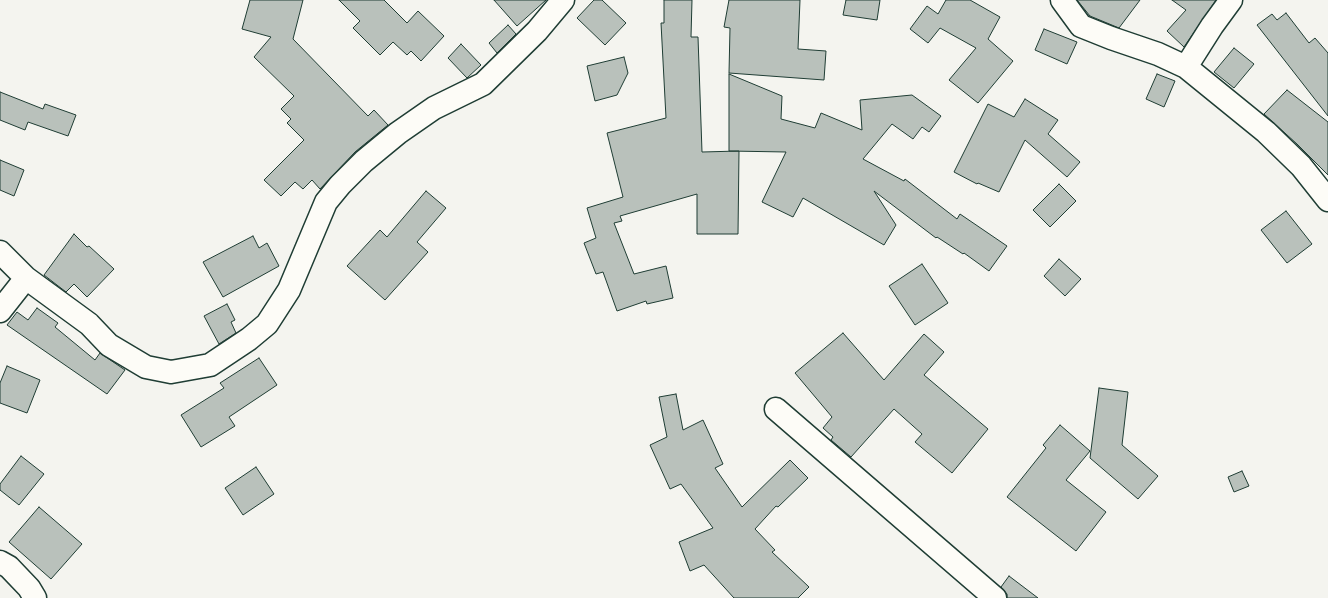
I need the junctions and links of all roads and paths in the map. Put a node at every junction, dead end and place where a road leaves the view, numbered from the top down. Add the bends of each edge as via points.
1 (562, 0) edge
2 (1062, 0) edge
3 (1231, 0) edge
4 (1186, 67) junction
5 (1328, 200) edge
6 (0, 252) edge
7 (26, 278) junction
8 (0, 311) edge
9 (776, 409) dead end
10 (0, 562) edge
11 (35, 598) edge
12 (994, 598) edge

1 - 7 street via 537,31 484,84 434,108 404,128 340,185 326,202 289,290 267,324 210,365 171,372 146,367 109,345 89,324
2 - 4 street via 1081,26
3 - 4 street
4 - 5 street via 1266,132 1301,166
6 - 7 street
7 - 8 street
9 - 12 street
10 - 11 street via 9,567

